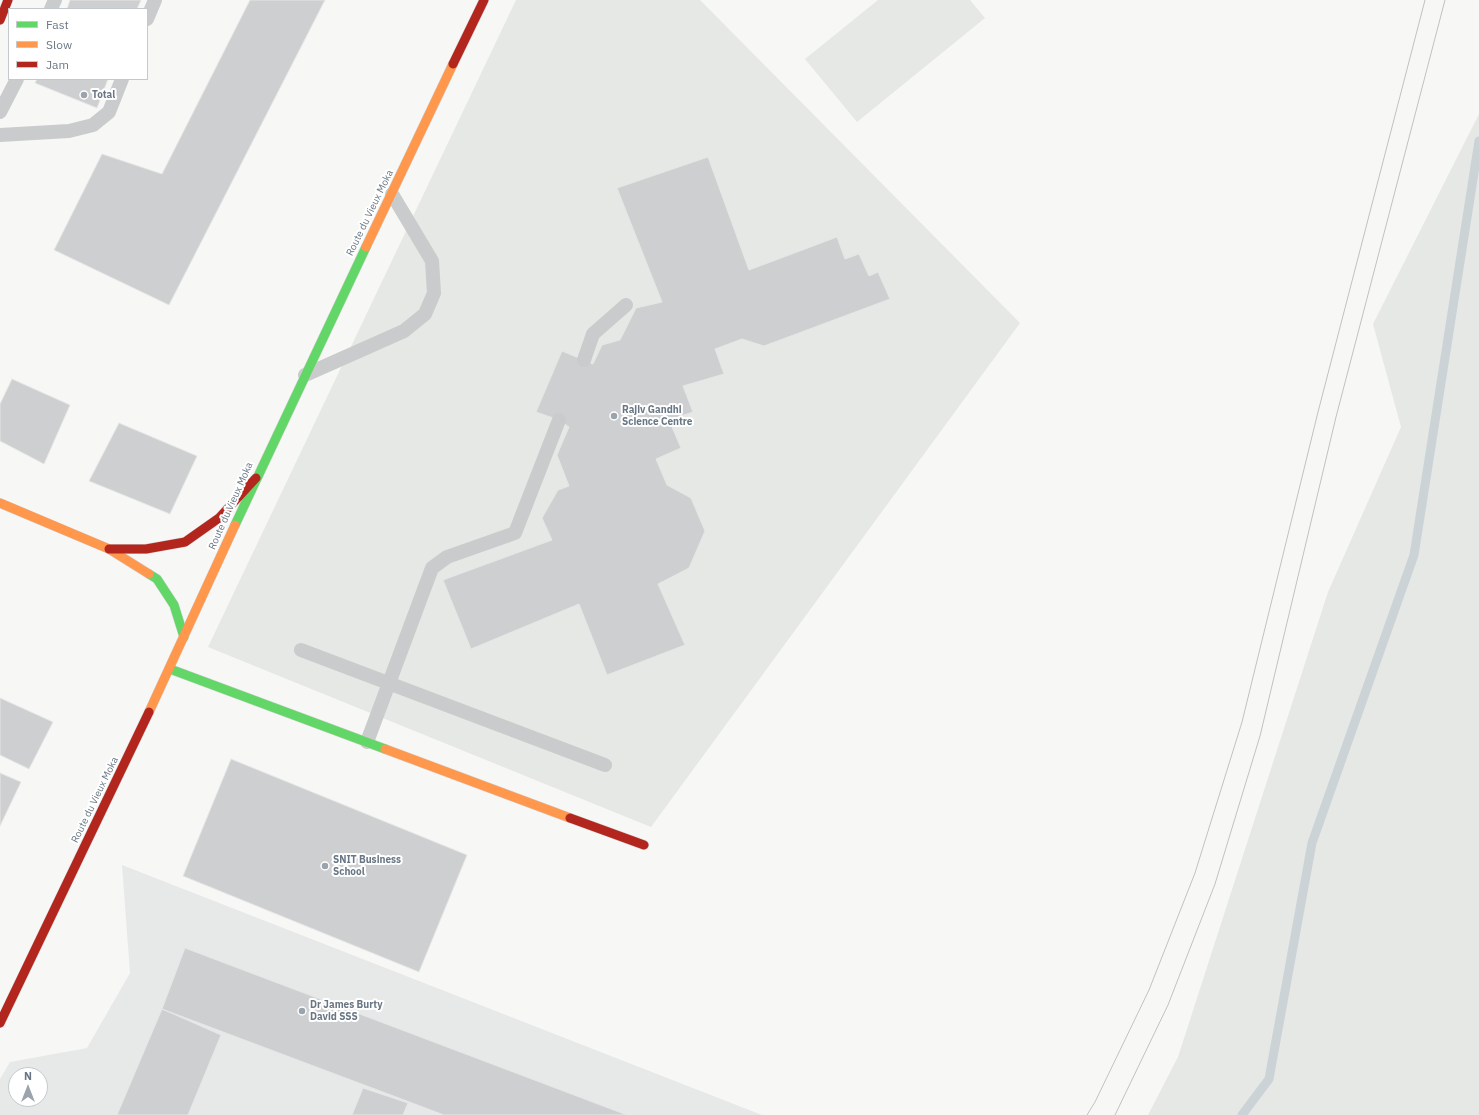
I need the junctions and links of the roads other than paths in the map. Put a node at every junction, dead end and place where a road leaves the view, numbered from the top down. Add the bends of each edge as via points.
1 (8, 0) edge
2 (155, 0) edge
3 (484, 0) edge
4 (148, 17) edge
5 (0, 20) edge
6 (16, 80) edge
7 (122, 80) edge
8 (0, 112) edge
9 (0, 135) edge
10 (392, 194) junction
11 (626, 305) dead end
12 (584, 360) dead end
13 (305, 375) junction
14 (559, 420) dead end
15 (256, 478) junction
16 (0, 502) edge
17 (109, 549) junction
18 (184, 637) junction
19 (301, 650) dead end
20 (170, 669) junction
21 (389, 684) junction
22 (367, 742) junction
23 (604, 765) dead end
24 (644, 845) dead end
25 (0, 1022) edge

1 - 5 main road
2 - 4 lane
3 - 10 main road, Route du Vieux Moka
6 - 8 lane
7 - 9 lane via 109,112 93,125 69,131
10 - 13 main road, Route du Vieux Moka
10 - 13 lane via 432,261 434,293 425,314 404,331
11 - 12 lane via 593,334
13 - 15 main road, Route du Vieux Moka
14 - 21 lane via 515,532 447,557 432,568
15 - 17 main road via 219,518 185,542 146,549
15 - 18 main road, Route du Vieux Moka
16 - 17 main road
17 - 18 main road via 156,579 174,605
18 - 20 main road, Route du Vieux Moka
19 - 21 lane
20 - 22 main road
20 - 25 main road, Route du Vieux Moka
21 - 22 lane
21 - 23 lane
22 - 24 main road

